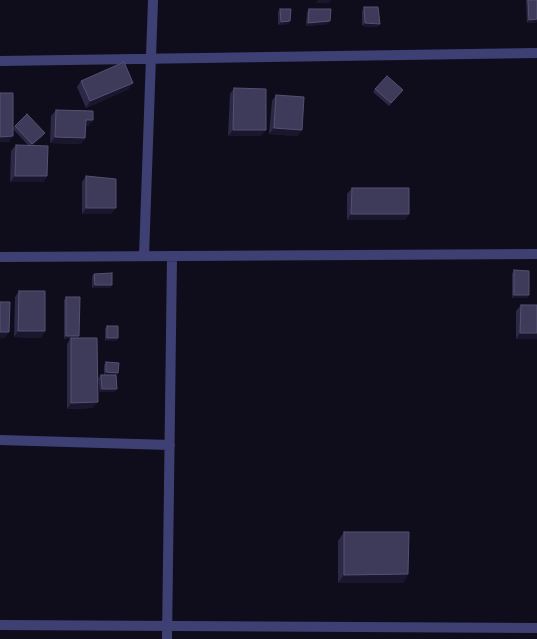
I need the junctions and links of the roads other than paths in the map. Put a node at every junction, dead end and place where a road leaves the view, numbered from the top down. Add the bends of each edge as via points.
1 (153, 0) edge
2 (537, 52) edge
3 (151, 58) junction
4 (0, 61) edge
5 (537, 254) edge
6 (144, 256) junction
7 (172, 256) junction
8 (0, 257) edge
9 (0, 440) edge
10 (170, 445) junction
11 (0, 626) edge
12 (167, 626) junction
13 (537, 628) edge
14 (167, 639) edge

1 - 3 street
2 - 3 street
3 - 4 street
3 - 6 street
5 - 7 street
6 - 7 street
6 - 8 street
7 - 10 street
9 - 10 street
10 - 12 street
11 - 12 street
12 - 13 street
12 - 14 street

